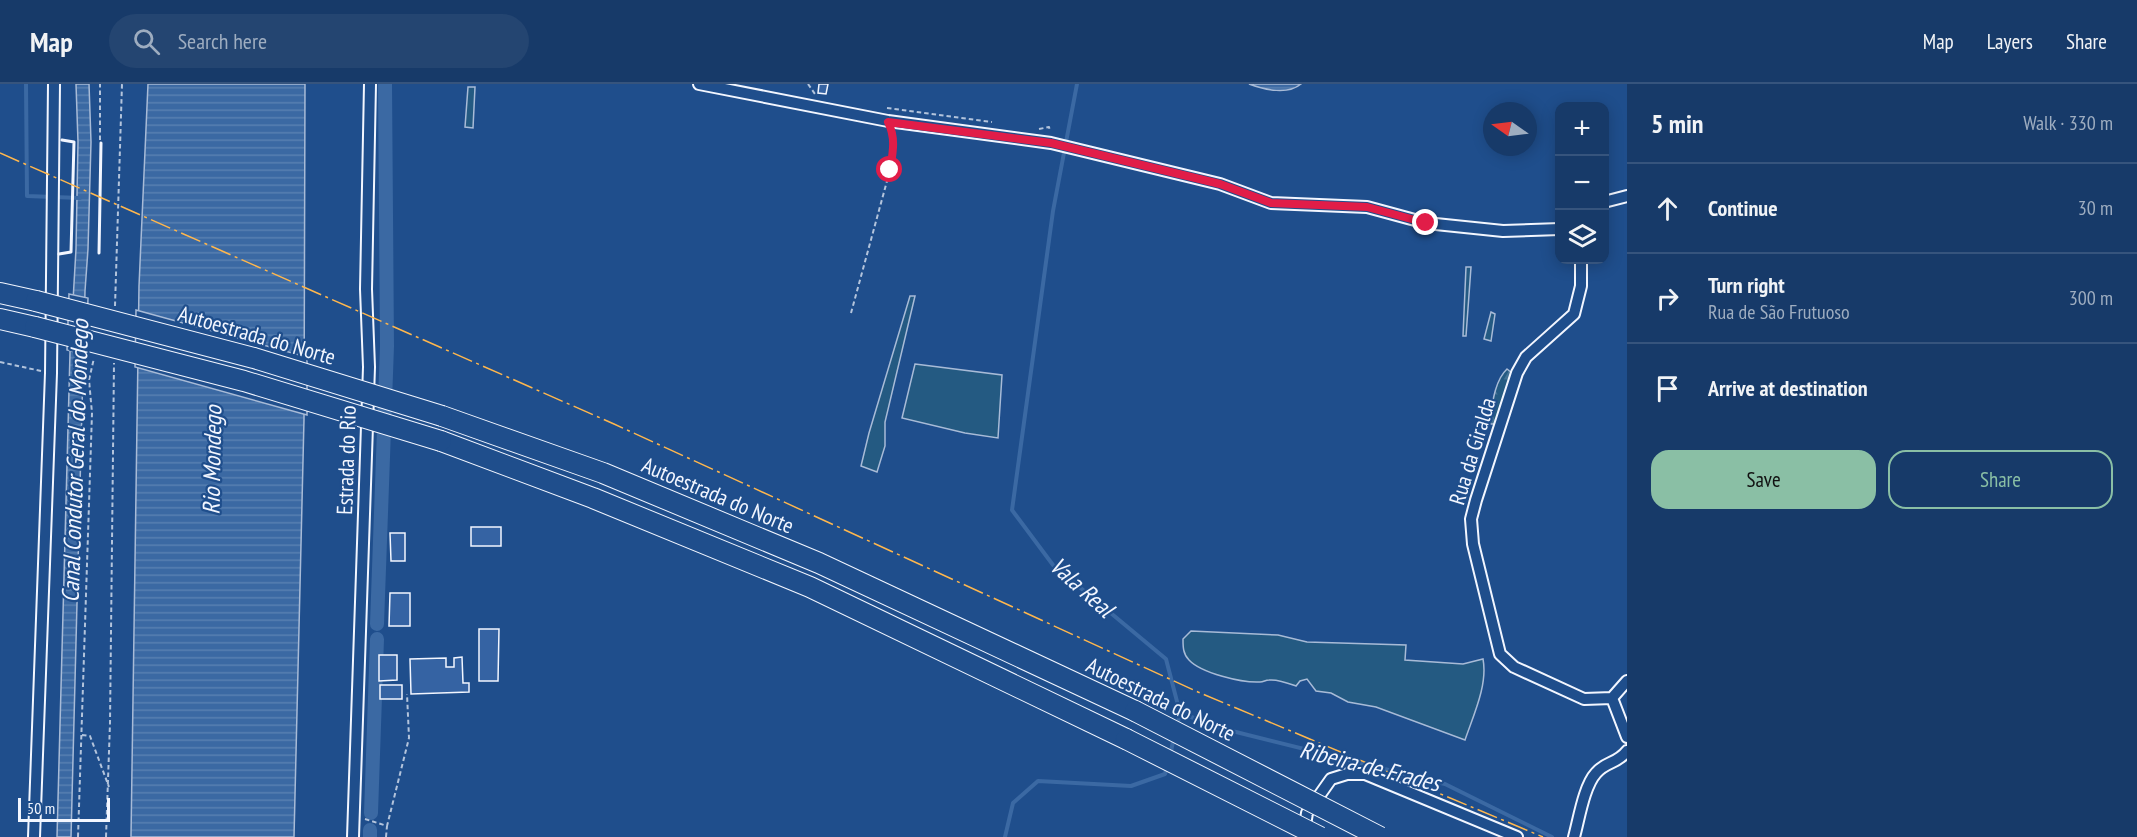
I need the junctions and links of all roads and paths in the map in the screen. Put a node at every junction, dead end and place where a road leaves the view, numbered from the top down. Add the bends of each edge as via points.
1 (54, 84) edge
2 (100, 84) edge
3 (122, 84) edge
4 (370, 84) edge
5 (699, 84) edge
6 (808, 84) edge
7 (816, 96) dead end
8 (885, 108) dead end
9 (888, 122) junction
10 (992, 122) dead end
11 (1040, 129) dead end
12 (100, 140) dead end
13 (1051, 143) junction
14 (1627, 196) edge
15 (1609, 201) edge
16 (1555, 229) edge
17 (1581, 264) edge
18 (0, 293) edge
19 (115, 306) dead end
20 (850, 314) dead end
21 (0, 319) edge
22 (114, 353) dead end
23 (94, 357) dead end
24 (0, 362) edge
25 (51, 373) junction
26 (1627, 681) edge
27 (406, 694) dead end
28 (1612, 698) junction
29 (82, 735) junction
30 (1627, 737) edge
31 (1627, 751) edge
32 (109, 789) junction
33 (353, 816) junction
34 (387, 826) junction
35 (34, 837) edge
36 (78, 837) edge
37 (106, 837) edge
38 (353, 837) edge
39 (386, 837) edge
40 (1302, 837) edge
41 (1320, 837) edge
42 (1380, 837) edge
43 (1517, 837) edge
44 (1574, 837) edge

1 - 25 street
2 - 12 path
3 - 19 path
4 - 33 street, Estrada do Rio via 366,289 369,367
5 - 9 street
6 - 7 path
8 - 10 path
9 - 13 street
9 - 20 path via 894,149 890,170
11 - 13 path via 1049,127
13 - 16 street via 1220,184 1271,203 1367,207 1426,223 1503,231
14 - 15 street
17 - 28 street, Rua da Giralda via 1581,286 1574,314 1526,357 1511,387 1471,519 1473,544 1500,654 1514,667 1584,699
18 - 42 highway, Autoestrada do Norte, bridge via 303,372 603,473 819,563 1135,711
21 - 41 highway, bridge via 244,381 441,441 594,498 810,586
22 - 32 path
23 - 29 path via 89,380 92,413
24 - 25 path
25 - 35 street
26 - 28 street
27 - 34 path via 409,738
28 - 30 street
29 - 32 path via 90,736
29 - 36 path
31 - 44 street via 1621,760 1596,773
32 - 37 path
33 - 34 path
33 - 38 street, Estrada do Rio
34 - 39 path
40 - 43 street via 1307,813 1330,780 1347,774 1365,774

